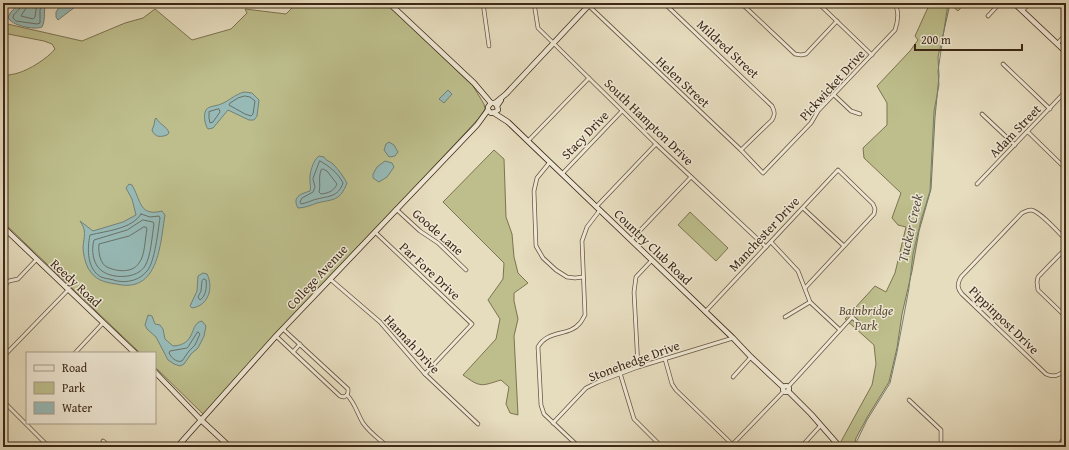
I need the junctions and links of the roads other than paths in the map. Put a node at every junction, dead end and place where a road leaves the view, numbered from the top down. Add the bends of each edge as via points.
1 (389, 3) edge
2 (483, 3) edge
3 (534, 3) edge
4 (664, 3) edge
5 (741, 3) edge
6 (818, 3) edge
7 (894, 3) edge
8 (1000, 3) edge
9 (1014, 3) edge
10 (1030, 3) edge
11 (590, 5) edge
12 (1022, 11) junction
13 (988, 16) dead end
14 (837, 21) junction
15 (1066, 34) edge
16 (553, 44) junction
17 (1057, 44) junction
18 (489, 46) dead end
19 (1066, 52) edge
20 (872, 54) junction
21 (1003, 64) dead end
22 (589, 78) junction
23 (1066, 91) edge
24 (834, 95) junction
25 (493, 108) junction
26 (1050, 109) junction
27 (622, 110) junction
28 (860, 114) dead end
29 (982, 114) dead end
30 (1028, 132) junction
31 (528, 141) junction
32 (656, 144) junction
33 (1015, 145) junction
34 (741, 150) junction
35 (550, 162) junction
36 (1066, 169) edge
37 (763, 173) joint
38 (562, 174) junction
39 (691, 177) junction
40 (977, 184) dead end
41 (803, 208) junction
42 (396, 209) junction
43 (598, 209) junction
44 (3, 227) edge
45 (375, 232) junction
46 (631, 240) junction
47 (1066, 240) edge
48 (771, 242) junction
49 (844, 246) junction
50 (766, 248) junction
51 (1066, 248) edge
52 (36, 260) junction
53 (652, 260) junction
54 (466, 270) dead end
55 (583, 276) junction
56 (330, 279) junction
57 (3, 287) edge
58 (805, 288) junction
59 (68, 290) junction
60 (810, 302) junction
61 (705, 312) junction
62 (785, 317) dead end
63 (1066, 317) edge
64 (103, 323) junction
65 (863, 327) dead end
66 (283, 329) junction
67 (840, 330) junction
68 (276, 336) junction
69 (733, 338) junction
70 (300, 344) junction
71 (76, 352) edge
72 (134, 352) edge
73 (293, 352) junction
74 (3, 357) edge
75 (751, 357) junction
76 (665, 359) junction
77 (323, 366) junction
78 (638, 367) junction
79 (1066, 370) edge
80 (156, 373) edge
81 (620, 373) junction
82 (317, 374) junction
83 (425, 374) junction
84 (733, 377) dead end
85 (786, 389) junction
86 (347, 396) junction
87 (909, 400) dead end
88 (3, 401) edge
89 (201, 420) junction
90 (553, 423) junction
91 (478, 424) dead end
92 (821, 425) junction
93 (1066, 435) edge
94 (103, 441) dead end
95 (660, 446) dead end
96 (731, 446) edge
97 (48, 447) edge
98 (110, 447) edge
99 (177, 447) edge
100 (230, 447) edge
101 (388, 447) edge
102 (579, 447) edge
103 (801, 447) edge
104 (840, 447) edge
105 (941, 447) edge
106 (1058, 447) edge

1 - 25 street, Country Club Road via 478,89
2 - 18 street
3 - 16 street, South Hampton Drive via 538,28
4 - 34 street, Mildred Street via 769,101 775,111 772,120
5 - 14 street via 795,54 806,54
6 - 14 street
7 - 20 street, Pickwicket Drive via 898,13 895,30
8 - 13 street
9 - 12 street
10 - 12 street
11 - 16 street, College Avenue
11 - 34 street, Helen Street
12 - 17 street
14 - 20 street
15 - 17 street
16 - 22 street, South Hampton Drive
16 - 25 street, College Avenue
17 - 19 street
20 - 24 street, Pickwicket Drive
21 - 26 street
22 - 27 street, South Hampton Drive
22 - 31 street
23 - 26 street, Adam Street
24 - 28 street via 852,111
24 - 37 street, Pickwicket Drive
25 - 31 street, Country Club Road
25 - 42 street, College Avenue
26 - 30 street, Adam Street
27 - 32 street, South Hampton Drive
27 - 38 street, Stacy Drive
29 - 33 street
30 - 33 street, Adam Street
30 - 36 street
31 - 35 street, Country Club Road
32 - 39 street, South Hampton Drive
32 - 43 street
33 - 40 street, Adam Street
34 - 37 street, Helen Street
35 - 38 street, Country Club Road
35 - 55 street via 537,178 534,191 536,246 543,258 556,270 567,277
38 - 43 street, Country Club Road
39 - 46 street
39 - 50 street, South Hampton Drive
41 - 48 street, Manchester Drive
41 - 49 street
41 - 49 street, Manchester Drive via 838,170 875,209 874,214
42 - 45 street, College Avenue
42 - 54 street, Goode Lane
43 - 46 street, Country Club Road
43 - 55 street via 582,241
44 - 52 street, Reedy Road
45 - 56 street, College Avenue
45 - 83 street, Par Fore Drive via 472,324
46 - 53 street, Country Club Road
47 - 79 street, Pippinpost Drive via 1039,214 1027,211 961,277 958,284 962,294 1046,374 1051,377
48 - 50 street, Manchester Drive
48 - 58 street via 798,271
49 - 58 street
50 - 61 street, Manchester Drive
51 - 63 street via 1038,277 1037,282 1038,290
52 - 57 street via 18,279 9,281
52 - 59 street, Reedy Road
53 - 61 street, Country Club Road
53 - 78 street via 636,277 634,292
55 - 90 street via 585,315 573,328 542,340 538,348 541,404 544,414
56 - 66 street, College Avenue
56 - 83 street, Hannah Drive via 380,322
58 - 60 street
59 - 64 street, Reedy Road
59 - 74 street
60 - 62 street
60 - 67 street
61 - 69 street, Country Club Road
64 - 71 street
64 - 72 street, Reedy Road
65 - 67 street via 852,317
66 - 68 street, College Avenue
66 - 70 street
67 - 85 street
68 - 73 street
68 - 89 street, College Avenue
69 - 75 street, Country Club Road
69 - 76 street, Stonehedge Drive
70 - 73 street
70 - 77 street
73 - 82 street
75 - 84 street
75 - 85 street, Country Club Road
76 - 78 street, Stonehedge Drive
76 - 96 street via 676,390
77 - 82 street
77 - 86 street via 348,389
78 - 81 street, Stonehedge Drive
80 - 89 street
81 - 90 street, Stonehedge Drive via 586,388
81 - 95 street via 634,419
82 - 86 street via 340,396
83 - 91 street, Hannah Drive
85 - 92 street, Country Club Road
85 - 96 street
86 - 101 street via 361,421
87 - 105 street via 941,430
88 - 97 street
89 - 99 street, College Avenue
89 - 100 street
90 - 102 street
92 - 103 street
92 - 104 street, Country Club Road
93 - 106 street
94 - 98 street

